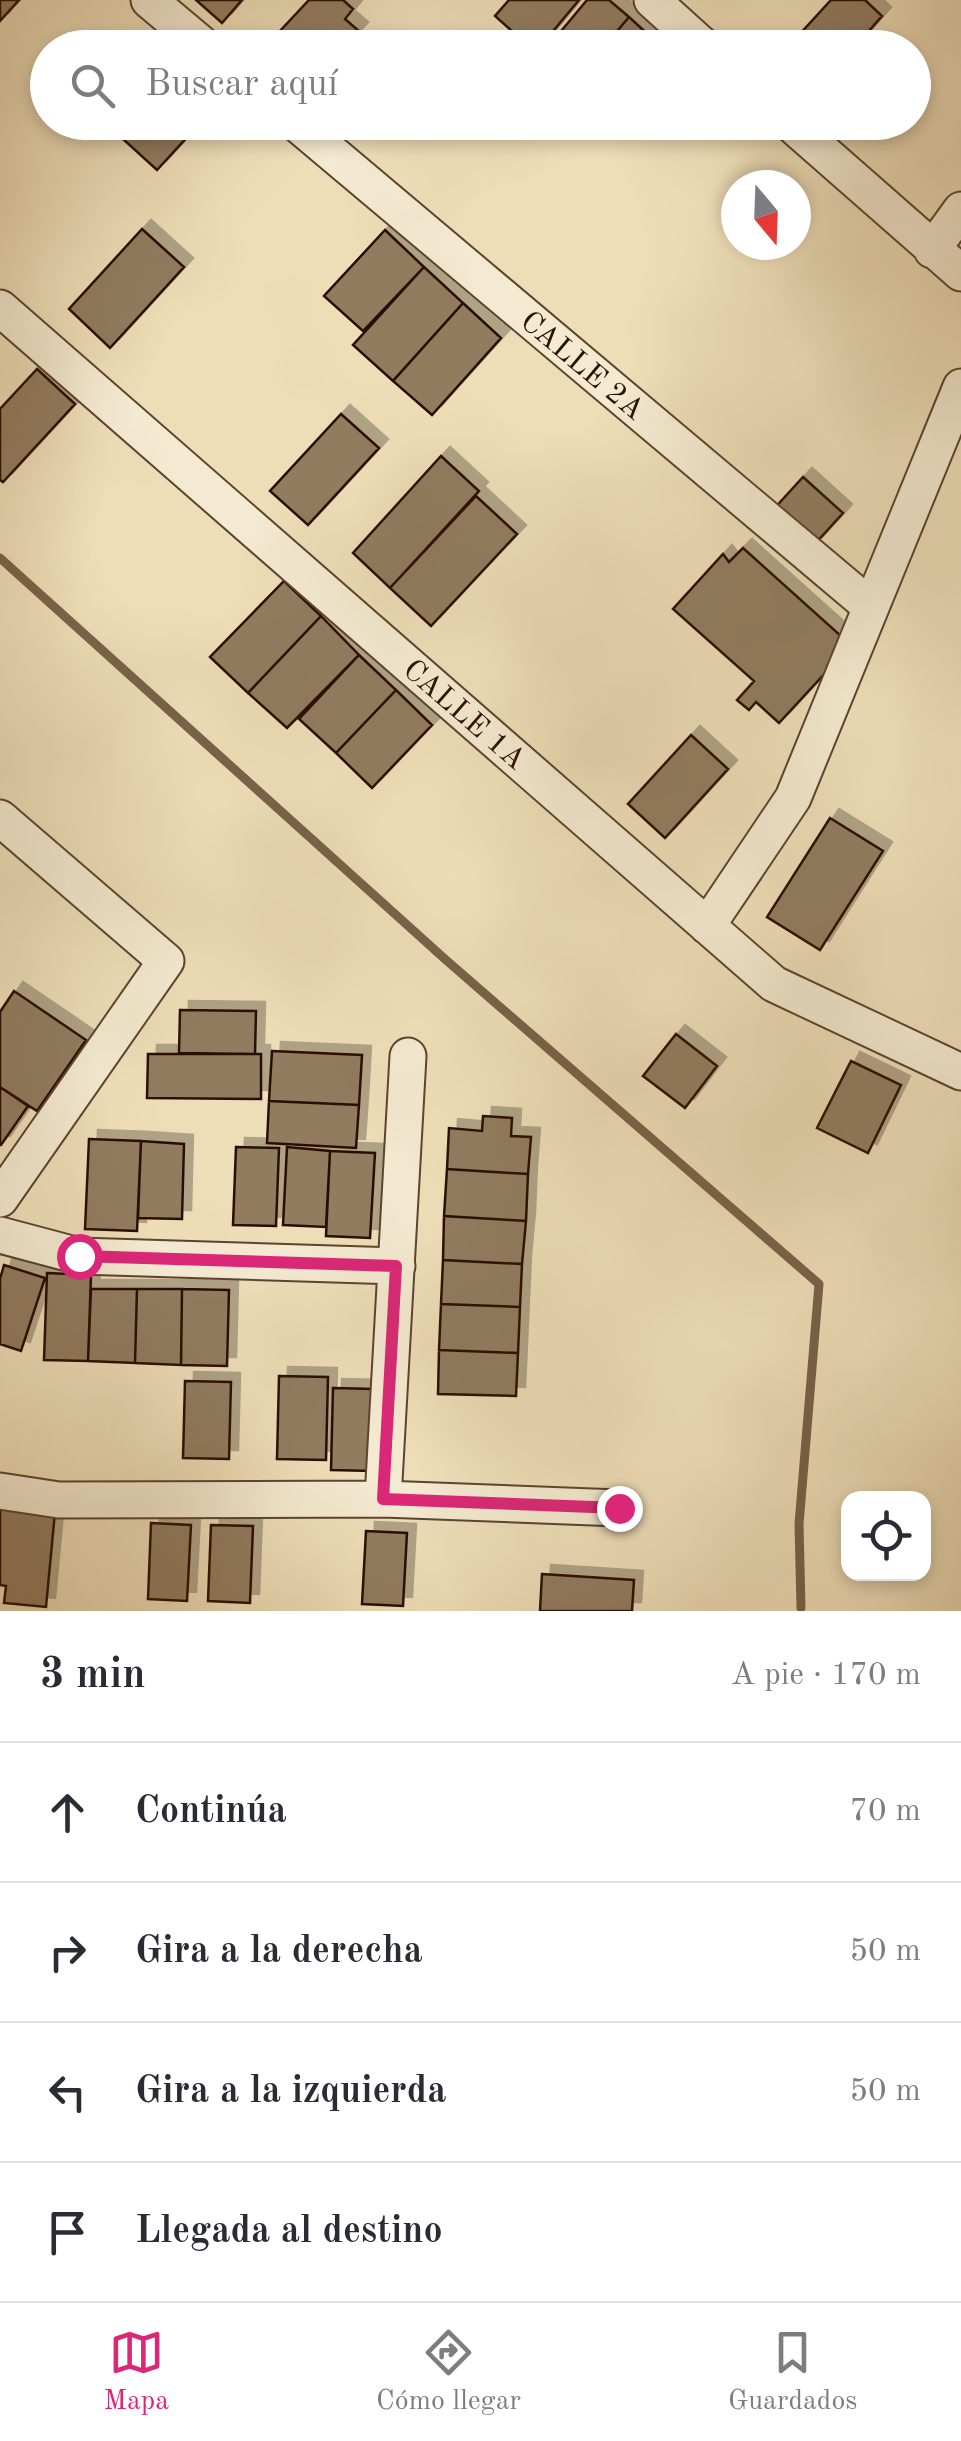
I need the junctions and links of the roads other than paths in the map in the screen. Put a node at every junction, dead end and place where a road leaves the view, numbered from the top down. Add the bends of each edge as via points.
1 (150, 0) edge
2 (652, 0) edge
3 (185, 30) edge
4 (685, 30) edge
5 (316, 140) edge
6 (810, 140) edge
7 (961, 210) edge
8 (932, 250) junction
9 (961, 273) edge
10 (0, 308) edge
11 (961, 387) edge
12 (871, 607) junction
13 (0, 818) edge
14 (707, 926) junction
15 (408, 1056) dead end
16 (961, 1072) edge
17 (0, 1199) edge
18 (0, 1235) edge
19 (396, 1266) junction
20 (0, 1491) edge
21 (383, 1499) junction
22 (619, 1508) dead end

1 - 3 street
2 - 4 street
5 - 12 street, CALLE 2A
6 - 8 street
7 - 8 street
8 - 9 street
10 - 14 street, CALLE 1A
11 - 12 street
12 - 14 street via 793,798
13 - 17 street via 166,960
14 - 16 street, CALLE 1A via 774,984
15 - 19 street
18 - 19 street via 79,1256
19 - 21 street
20 - 21 street via 58,1500
21 - 22 street

